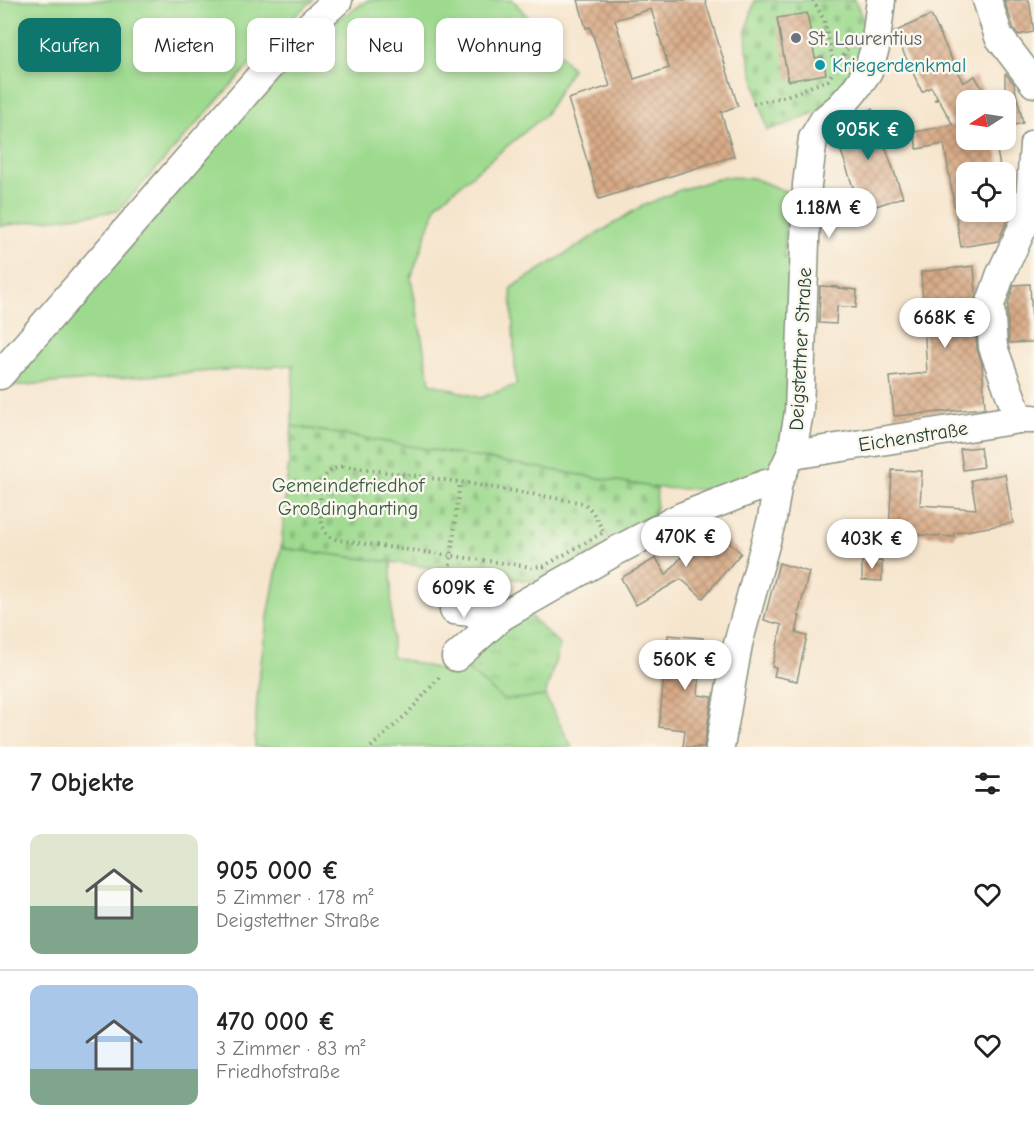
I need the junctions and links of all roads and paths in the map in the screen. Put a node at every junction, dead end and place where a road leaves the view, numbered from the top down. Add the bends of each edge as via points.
1 (338, 0) edge
2 (813, 0) edge
3 (987, 0) edge
4 (879, 12) edge
5 (825, 65) dead end
6 (834, 66) junction
7 (1034, 82) edge
8 (753, 104) dead end
9 (1034, 144) edge
10 (0, 375) edge
11 (1026, 419) edge
12 (792, 452) junction
13 (460, 482) junction
14 (778, 482) junction
15 (451, 556) junction
16 (454, 610) joint
17 (502, 616) junction
18 (456, 657) joint
19 (371, 747) edge
20 (720, 747) edge

1 - 10 street via 264,72
2 - 6 path via 824,20
3 - 7 street via 999,37
4 - 6 path via 865,24
4 - 12 street, Deigstettner Straße via 868,72 841,106 824,120 813,138 807,186 799,412
5 - 6 path
6 - 8 path via 828,80
9 - 11 street via 1029,214 990,305 993,347
11 - 12 street, Eichenstraße
12 - 14 street, Deigstettner Straße
13 - 15 path
13 - 15 path via 584,502 604,532 544,567
13 - 15 path via 343,466 332,468 322,484 322,526 327,536
14 - 17 street via 681,517
14 - 20 street, Deigstettner Straße via 772,519 738,644
15 - 16 path via 447,589
16 - 17 street
17 - 18 street
18 - 19 path via 409,712

